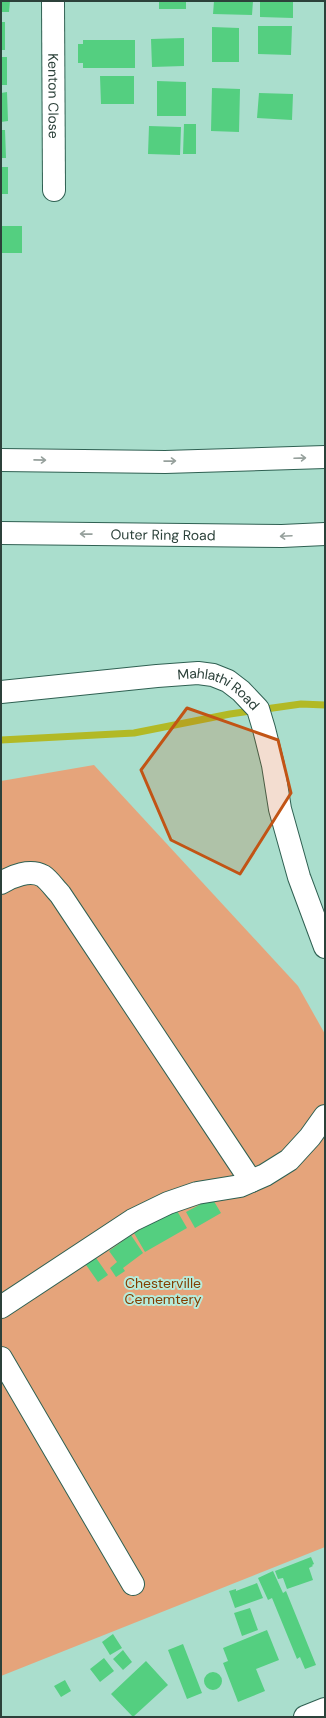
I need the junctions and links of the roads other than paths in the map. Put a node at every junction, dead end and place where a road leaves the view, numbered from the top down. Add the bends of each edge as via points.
1 (54, 1) edge
2 (54, 190) dead end
3 (325, 457) edge
4 (1, 460) edge
5 (1, 533) edge
6 (325, 534) edge
7 (1, 692) edge
8 (1, 883) edge
9 (325, 947) edge
10 (325, 1116) edge
11 (251, 1181) junction
12 (1, 1307) edge
13 (1, 1358) edge
14 (133, 1584) dead end
15 (325, 1709) edge
16 (305, 1717) edge

1 - 2 main road, Kenton Close
4 -> 3 main road via 165,462
6 -> 5 main road, Outer Ring Road via 282,536
7 - 9 main road, Mahlathi Road via 198,673 228,681 241,691 258,709 273,765 282,817 299,877
8 - 11 main road via 21,874 34,873 43,876 60,894
10 - 11 main road via 310,1137 288,1160
11 - 12 main road via 240,1186 197,1193 168,1203 133,1220
13 - 14 main road
15 - 16 main road

